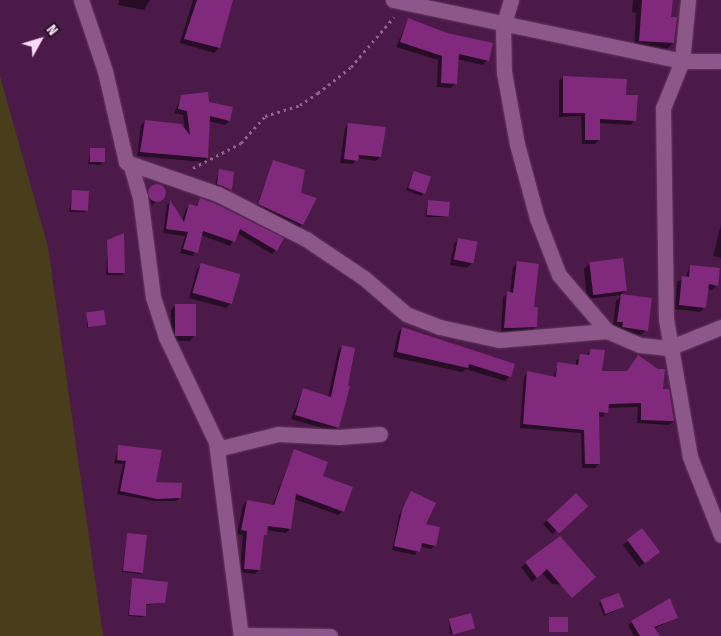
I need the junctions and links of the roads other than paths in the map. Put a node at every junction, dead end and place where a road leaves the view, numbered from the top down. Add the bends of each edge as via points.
1 (81, 0) edge
2 (511, 0) edge
3 (688, 0) edge
4 (400, 2) edge
5 (503, 26) junction
6 (682, 61) junction
7 (721, 61) edge
8 (126, 162) junction
9 (721, 327) edge
10 (607, 331) junction
11 (669, 348) junction
12 (380, 434) dead end
13 (216, 449) junction
14 (721, 535) edge
15 (241, 635) edge
16 (330, 636) edge

1 - 8 street via 105,71
2 - 5 street
3 - 6 street
4 - 5 street
5 - 6 street
5 - 10 street via 506,81 517,144 537,218 559,275
6 - 7 street
6 - 11 street via 663,108 663,276
8 - 10 street via 174,176 218,194 306,239 364,278 406,314 440,327 500,340
8 - 13 street via 131,166 140,197 153,297 166,337
9 - 11 street
10 - 11 street via 640,344
11 - 14 street via 690,457
12 - 13 street via 338,437 278,434
13 - 15 street
15 - 16 street

